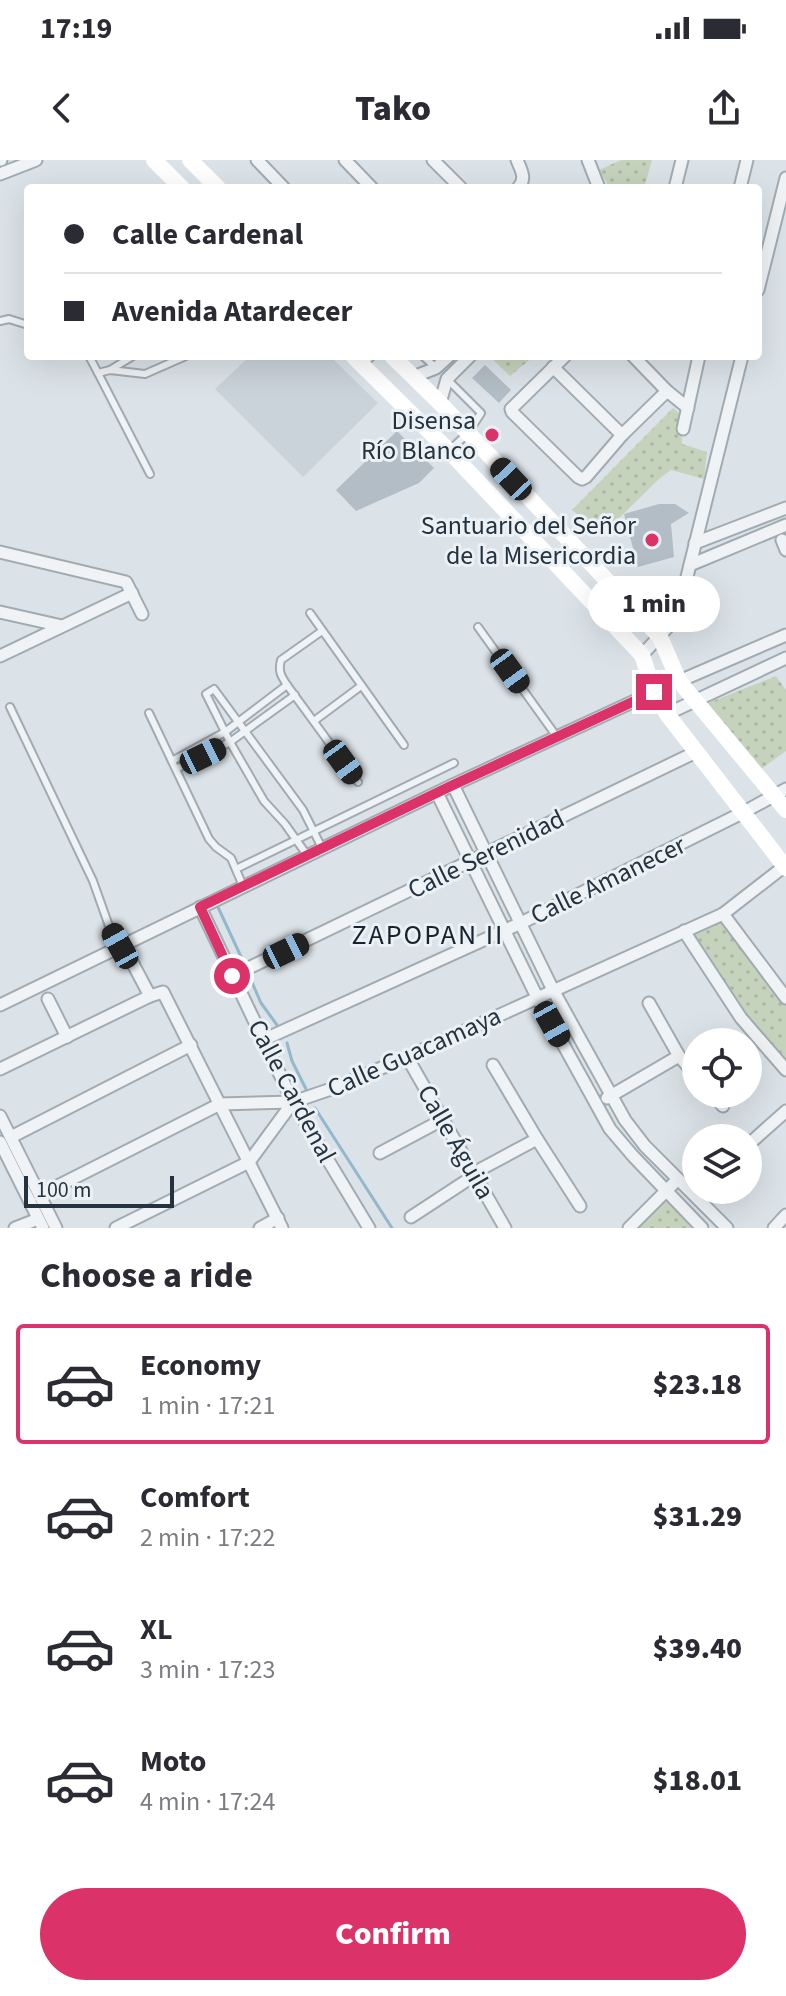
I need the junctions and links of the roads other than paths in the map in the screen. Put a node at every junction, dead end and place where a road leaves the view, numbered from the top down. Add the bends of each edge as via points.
1 (36, 160) edge
2 (190, 160) edge
3 (257, 160) edge
4 (345, 160) edge
5 (433, 160) edge
6 (517, 160) edge
7 (588, 160) edge
8 (682, 160) edge
9 (747, 160) edge
10 (156, 161) edge
11 (0, 174) edge
12 (786, 178) edge
13 (178, 184) edge
14 (214, 184) edge
15 (280, 184) edge
16 (368, 184) edge
17 (457, 184) edge
18 (522, 184) edge
19 (597, 184) edge
20 (676, 184) edge
21 (741, 184) edge
22 (762, 274) edge
23 (0, 321) edge
24 (24, 324) edge
25 (91, 360) edge
26 (126, 360) edge
27 (177, 360) edge
28 (364, 360) edge
29 (396, 360) edge
30 (427, 360) edge
31 (445, 360) edge
32 (466, 360) edge
33 (561, 360) edge
34 (637, 360) edge
35 (698, 360) edge
36 (741, 360) edge
37 (553, 367) junction
38 (436, 368) junction
39 (110, 370) junction
40 (98, 373) junction
41 (413, 377) junction
42 (447, 379) junction
43 (667, 391) junction
44 (440, 403) junction
45 (688, 408) junction
46 (683, 429) dead end
47 (468, 433) junction
48 (622, 435) junction
49 (449, 451) junction
50 (150, 474) dead end
51 (786, 508) edge
52 (786, 525) edge
53 (695, 543) junction
54 (0, 552) edge
55 (690, 565) junction
56 (132, 593) junction
57 (0, 612) edge
58 (310, 613) dead end
59 (142, 614) dead end
60 (62, 627) junction
61 (478, 627) dead end
62 (322, 631) junction
63 (786, 635) edge
64 (660, 637) junction
65 (642, 655) junction
66 (0, 656) edge
67 (786, 658) edge
68 (679, 681) junction
69 (287, 685) junction
70 (361, 686) junction
71 (654, 692) junction
72 (295, 695) junction
73 (695, 701) junction
74 (10, 707) dead end
75 (149, 713) dead end
76 (667, 714) junction
77 (314, 721) junction
78 (239, 723) junction
79 (225, 732) junction
80 (246, 732) junction
81 (557, 737) junction
82 (230, 742) junction
83 (404, 745) dead end
84 (696, 752) junction
85 (172, 761) junction
86 (454, 763) dead end
87 (176, 769) junction
88 (358, 782) dead end
89 (453, 785) junction
90 (780, 792) edge
91 (437, 793) junction
92 (786, 810) edge
93 (744, 812) junction
94 (314, 831) junction
95 (297, 840) junction
96 (322, 848) junction
97 (487, 854) junction
98 (307, 855) junction
99 (472, 862) junction
100 (786, 867) edge
101 (236, 869) junction
102 (243, 886) junction
103 (200, 907) junction
104 (723, 914) junction
105 (521, 923) junction
106 (505, 931) junction
107 (684, 931) junction
108 (120, 946) junction
109 (132, 962) dead end
110 (232, 976) junction
111 (553, 990) junction
112 (150, 996) junction
113 (537, 997) junction
114 (786, 998) edge
115 (48, 999) dead end
116 (649, 1003) dead end
117 (0, 1005) edge
118 (67, 1037) junction
119 (263, 1040) junction
120 (191, 1045) junction
121 (679, 1056) junction
122 (407, 1057) junction
123 (682, 1060) edge
124 (493, 1065) dead end
125 (0, 1069) edge
126 (786, 1070) edge
127 (611, 1096) junction
128 (293, 1102) junction
129 (220, 1104) junction
130 (596, 1104) junction
131 (786, 1111) edge
132 (0, 1116) edge
133 (442, 1120) junction
134 (762, 1132) edge
135 (537, 1139) junction
136 (5, 1140) edge
137 (380, 1153) dead end
138 (8, 1156) edge
139 (249, 1162) junction
140 (475, 1174) junction
141 (678, 1179) junction
142 (682, 1182) edge
143 (665, 1191) junction
144 (40, 1195) junction
145 (706, 1204) edge
146 (680, 1205) joint
147 (580, 1206) dead end
148 (786, 1215) edge
149 (411, 1217) dead end
150 (280, 1223) edge
151 (41, 1224) edge
152 (15, 1228) edge
153 (56, 1228) edge
154 (116, 1228) edge
155 (260, 1228) edge
156 (369, 1228) edge
157 (505, 1228) edge
158 (629, 1228) edge
159 (702, 1228) edge
160 (727, 1228) edge
161 (774, 1228) edge

1 - 11 street
2 - 14 street
3 - 15 street
4 - 16 street
5 - 17 street
6 - 18 street
7 - 19 street
8 - 20 street
9 - 21 street
10 - 13 street
12 - 22 street
23 - 24 lane
25 - 40 lane
26 - 39 lane
27 - 39 lane via 145,374
28 - 49 street
29 - 41 street
30 - 38 lane
31 - 38 street
32 - 42 street
33 - 37 street
34 - 43 street
35 - 45 street
36 - 53 street
37 - 48 street
37 - 48 street via 512,412 582,479
38 - 41 street
39 - 40 lane
40 - 50 lane
41 - 44 street
42 - 44 street
42 - 47 lane via 481,413
43 - 45 street
43 - 48 street
44 - 47 street
45 - 46 street
47 - 49 lane
47 - 64 street
49 - 65 street
51 - 53 street
52 - 55 street
53 - 55 street
54 - 56 street via 126,582
55 - 64 street via 677,617
56 - 59 street
56 - 60 street
57 - 60 street
58 - 62 lane
60 - 66 street
61 - 81 lane
62 - 69 lane via 281,660
62 - 70 lane
63 - 68 street
64 - 65 street
64 - 68 street
65 - 71 street
67 - 73 street
68 - 71 street
68 - 73 street
69 - 72 lane
69 - 78 lane
70 - 77 lane
70 - 83 lane
71 - 76 street
71 - 81 street
72 - 77 lane
72 - 80 lane
73 - 76 street
73 - 90 street
74 - 108 lane
75 - 85 lane
76 - 84 street
77 - 88 lane
78 - 79 lane
78 - 79 lane via 214,689 206,694
78 - 80 lane
79 - 82 lane
79 - 85 lane
80 - 82 lane
80 - 94 lane
81 - 89 street
82 - 87 lane
82 - 95 lane via 264,801
84 - 93 street
84 - 97 street, Calle Serenidad
85 - 87 lane
86 - 94 lane
87 - 101 lane via 209,839
89 - 91 street
89 - 97 street
90 - 92 street
90 - 93 street, Calle Amanecer
91 - 96 street
91 - 99 street
93 - 100 street
93 - 105 street, Calle Amanecer
94 - 95 lane
94 - 96 lane
95 - 98 lane
95 - 101 lane
96 - 98 street
97 - 99 street, Calle Serenidad
97 - 105 street
98 - 102 street
99 - 106 street
99 - 110 street, Calle Serenidad
100 - 104 street, Calle Guacamaya
101 - 102 lane
102 - 103 street
103 - 108 street
103 - 110 street, Calle Cardenal
104 - 107 street, Calle Guacamaya
104 - 114 street
105 - 106 street, Calle Amanecer
105 - 111 street
106 - 113 street
106 - 119 street, Calle Amanecer
107 - 111 street, Calle Guacamaya
107 - 126 street via 741,1018
108 - 117 street
109 - 112 street
110 - 119 street, Calle Cardenal
111 - 113 street, Calle Guacamaya
111 - 127 street
112 - 118 street
112 - 120 street via 163,992
113 - 122 street, Calle Guacamaya
113 - 130 street
115 - 118 street
116 - 121 street
118 - 125 street
119 - 128 street, Calle Cardenal
120 - 129 street
120 - 136 street
121 - 123 street
121 - 127 street
122 - 128 street, Calle Guacamaya
122 - 133 street, Calle Águila
124 - 135 street
127 - 130 street
127 - 141 street via 634,1132
128 - 129 street, Calle Guacamaya
128 - 139 street, Calle Guacamaya
128 - 156 street, Calle Cardenal
129 - 139 street
129 - 144 street
130 - 143 street via 620,1143
131 - 134 street
132 - 136 street
133 - 137 street
133 - 140 street, Calle Águila
135 - 140 street
135 - 147 street
136 - 138 street
138 - 144 street
138 - 151 street
139 - 150 street
139 - 154 street
140 - 149 street
140 - 157 street, Calle Águila
141 - 142 street
141 - 143 street
143 - 146 street
143 - 158 street
144 - 153 street
145 - 160 street
146 - 159 street
148 - 161 street
150 - 155 street
151 - 152 street

